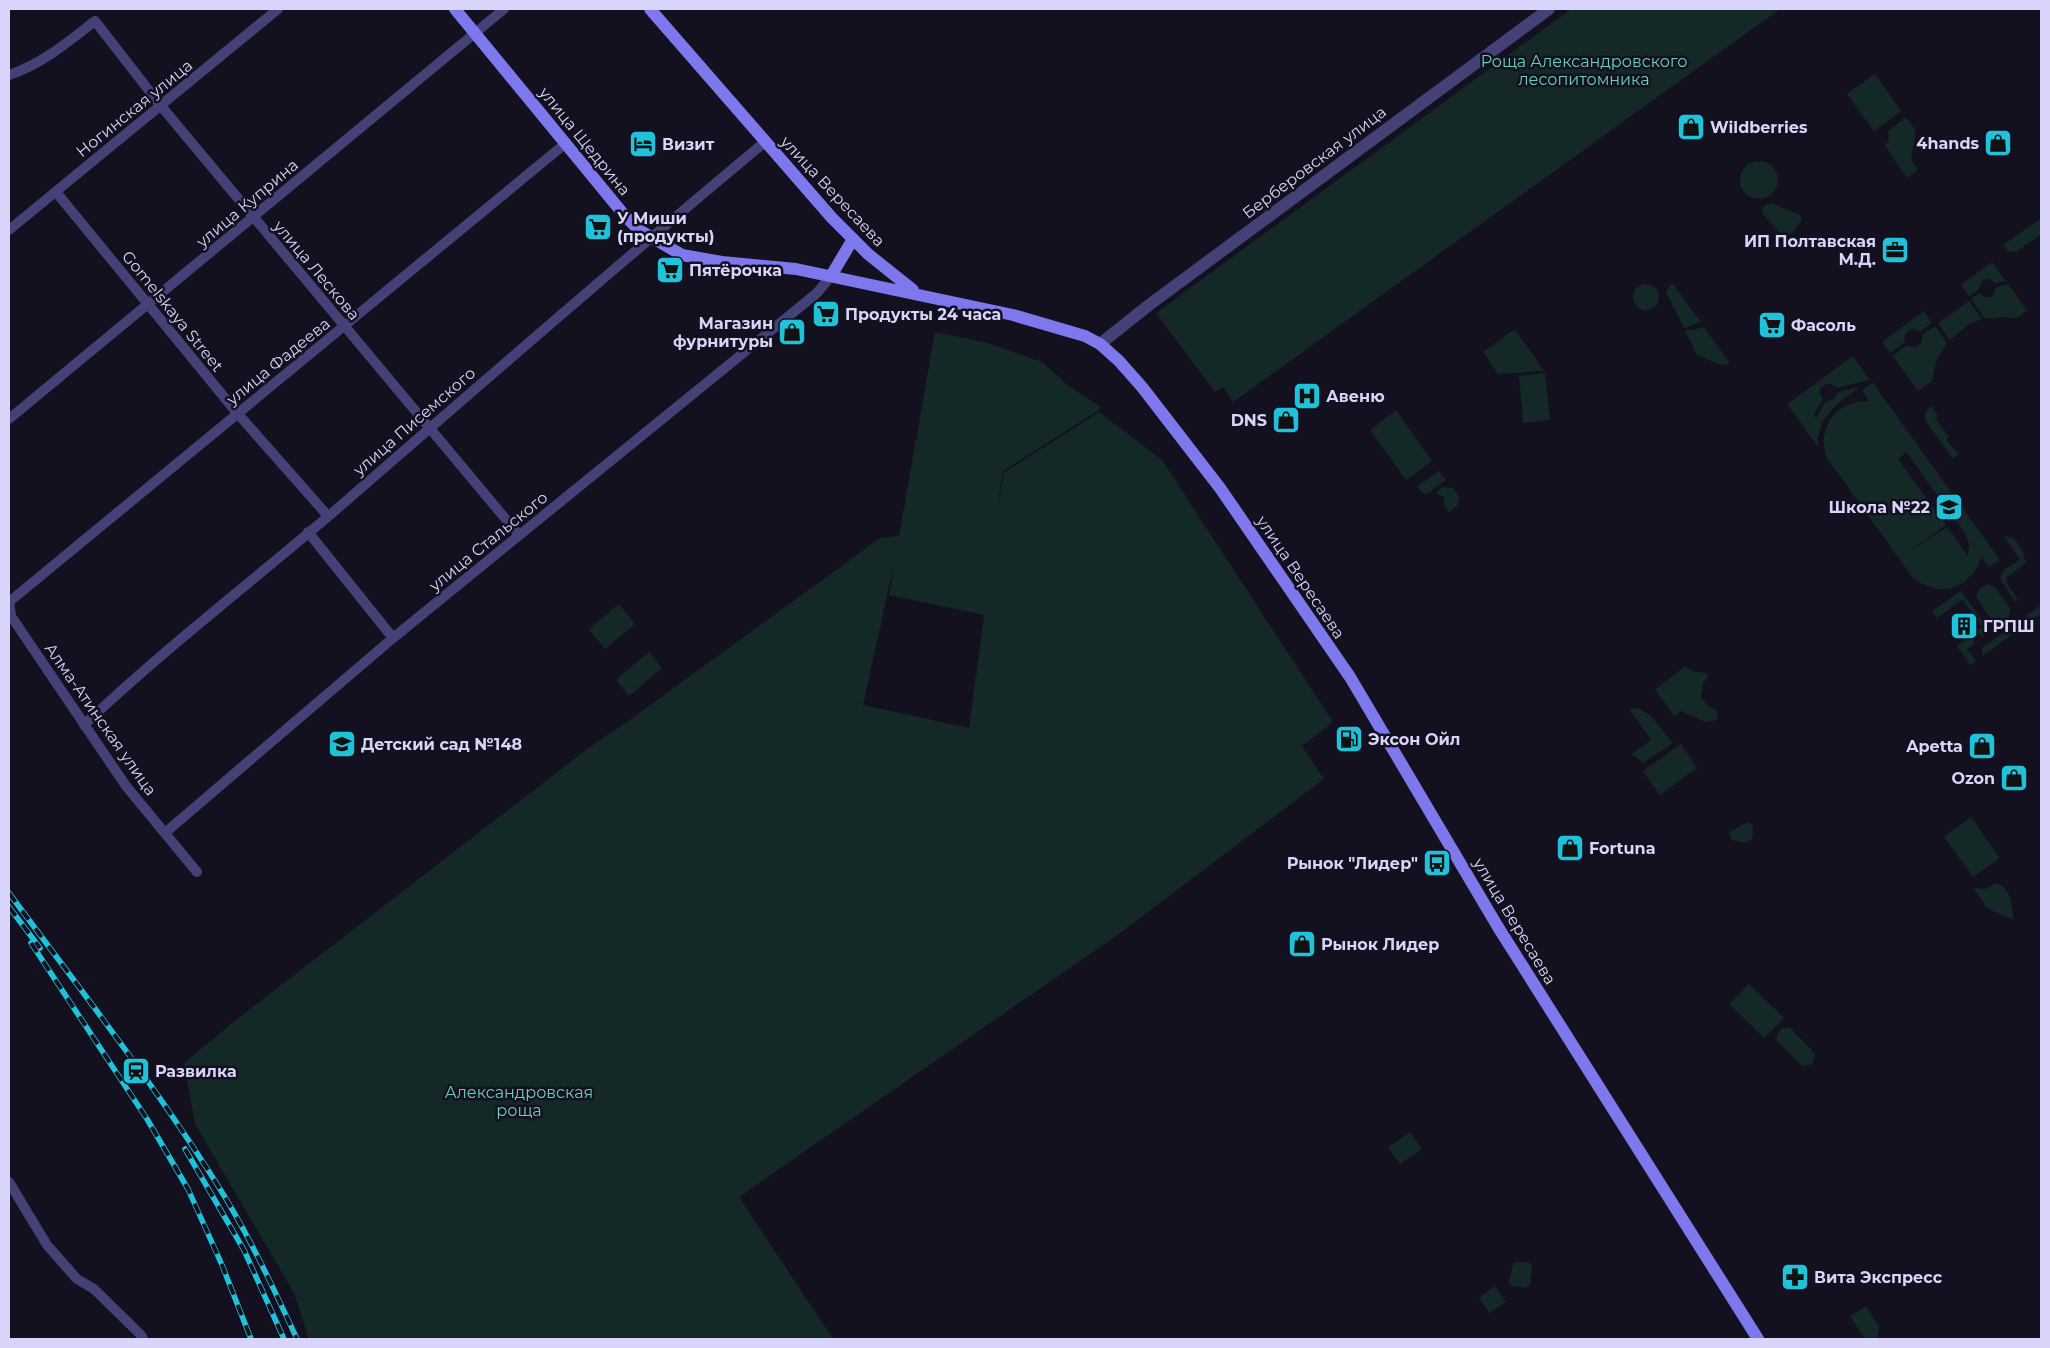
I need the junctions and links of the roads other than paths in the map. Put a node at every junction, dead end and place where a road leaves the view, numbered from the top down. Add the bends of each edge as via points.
1 (278, 9) edge
2 (455, 9) edge
3 (504, 9) edge
4 (650, 9) edge
5 (1549, 9) edge
6 (476, 33) junction
7 (9, 75) edge
8 (161, 106) junction
9 (766, 141) junction
10 (566, 143) junction
11 (56, 192) junction
12 (254, 217) junction
13 (9, 230) edge
14 (651, 237) junction
15 (852, 239) junction
16 (831, 276) junction
17 (919, 294) junction
18 (148, 304) junction
19 (344, 326) junction
20 (1100, 344) junction
21 (238, 414) junction
22 (9, 418) edge
23 (430, 428) junction
24 (328, 516) junction
25 (308, 532) junction
26 (520, 535) junction
27 (9, 601) edge
28 (393, 638) junction
29 (84, 725) junction
30 (166, 832) junction
31 (196, 872) dead end
32 (9, 1182) edge
33 (143, 1339) edge
34 (1758, 1339) edge

1 - 8 street, Ногинская улица
2 - 6 main road, улица Щедрина
3 - 6 street, улица Куприна
4 - 9 main road, улица Вересаева
5 - 20 street, Берберовская улица
6 - 10 main road, улица Щедрина
6 - 12 street, улица Куприна
7 - 8 street, улица Лескова via 26,70 54,54 95,21
8 - 11 street, Ногинская улица
8 - 12 street, улица Лескова
9 - 14 street, улица Писемского
9 - 15 main road, улица Вересаева
10 - 14 main road, улица Щедрина via 626,216
10 - 19 street, улица Фадеева
11 - 13 street, Ногинская улица
11 - 18 street, Gomelskaya Street
12 - 18 street, улица Куприна
12 - 19 street, улица Лескова
14 - 16 main road, улица Щедрина via 682,255 697,259 796,269
14 - 23 street, улица Писемского
15 - 16 main road
15 - 17 main road, улица Вересаева via 894,277
16 - 17 main road, улица Щедрина
16 - 26 street, улица Стальского via 817,293
17 - 20 main road, улица Вересаева via 1013,314 1085,336
18 - 21 street, Gomelskaya Street
18 - 22 street, улица Куприна
19 - 21 street, улица Фадеева
19 - 23 street, улица Лескова
20 - 34 main road, улица Вересаева via 1142,387 1220,488 1350,677 1498,927
21 - 24 street, Gomelskaya Street
21 - 27 street, улица Фадеева
23 - 24 street, улица Писемского
23 - 26 street, улица Лескова
24 - 25 street, улица Писемского
25 - 28 street
25 - 29 street, улица Писемского via 152,663
26 - 28 street, улица Стальского
27 - 29 street, Алма-Атинская улица via 11,616
28 - 30 street, улица Стальского
29 - 30 street, Алма-Атинская улица via 126,786
30 - 31 street, Алма-Атинская улица
32 - 33 street via 47,1245 77,1279 94,1289

